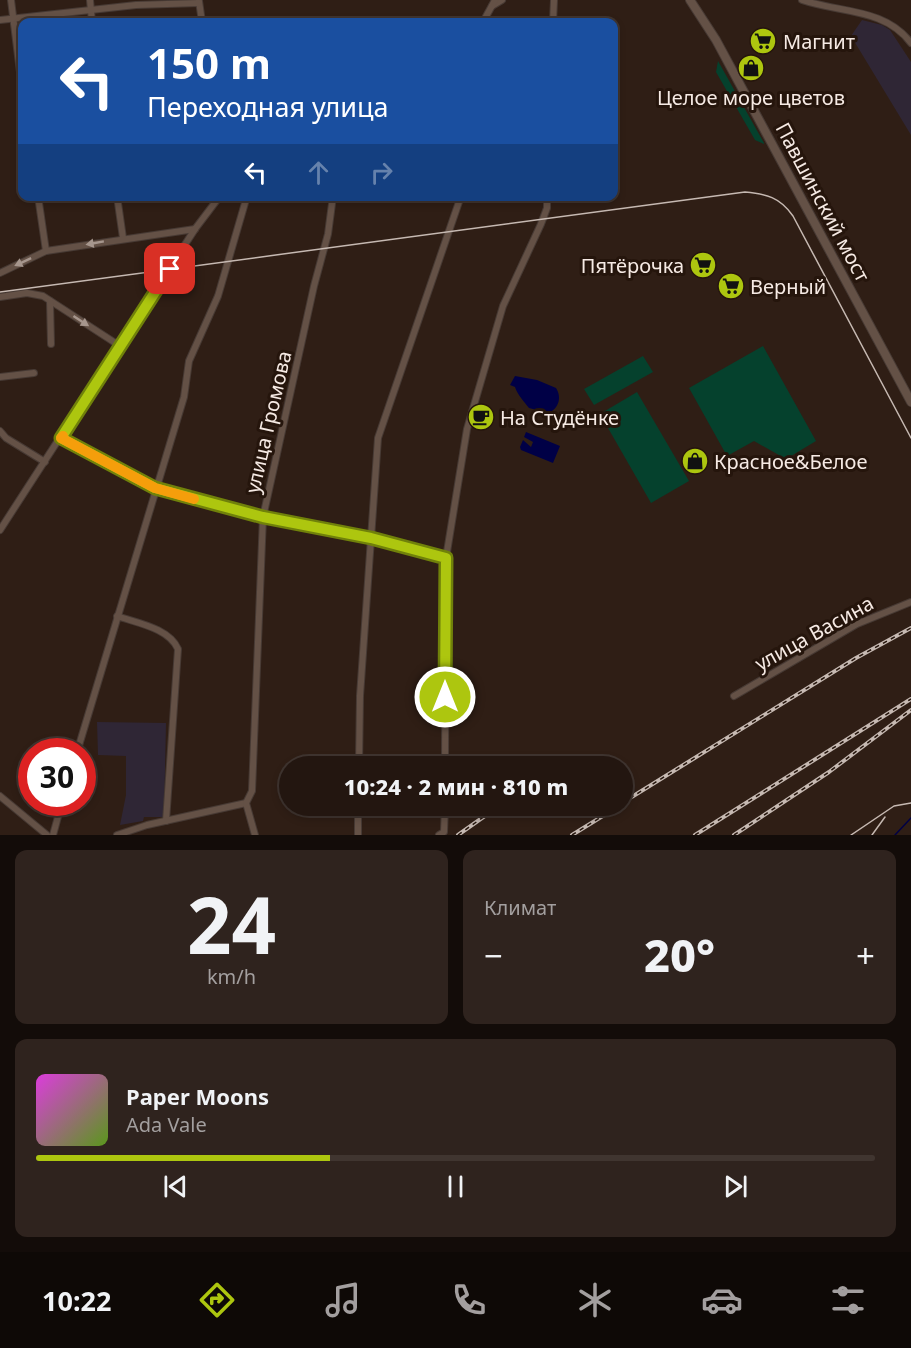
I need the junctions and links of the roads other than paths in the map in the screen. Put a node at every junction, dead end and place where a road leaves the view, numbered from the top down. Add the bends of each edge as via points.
1 (11, 0) edge
2 (90, 0) edge
3 (490, 0) edge
4 (495, 0) edge
5 (502, 0) edge
6 (554, 0) edge
7 (690, 0) edge
8 (802, 0) edge
9 (199, 1) edge
10 (90, 9) junction
11 (489, 9) junction
12 (12, 18) junction
13 (91, 18) edge
14 (201, 18) edge
15 (485, 18) edge
16 (553, 18) edge
17 (0, 20) edge
18 (911, 43) edge
19 (18, 60) edge
20 (39, 201) edge
21 (118, 201) edge
22 (216, 201) edge
23 (246, 201) edge
24 (332, 201) edge
25 (459, 201) edge
26 (547, 201) edge
27 (195, 229) junction
28 (123, 238) junction
29 (46, 251) junction
30 (0, 273) edge
31 (0, 297) edge
32 (50, 301) junction
33 (51, 344) dead end
34 (120, 346) junction
35 (34, 373) dead end
36 (0, 377) edge
37 (911, 402) edge
38 (0, 431) edge
39 (61, 438) junction
40 (45, 462) junction
41 (155, 488) junction
42 (263, 517) junction
43 (0, 530) edge
44 (371, 538) junction
45 (446, 558) junction
46 (911, 602) edge
47 (117, 616) junction
48 (734, 696) dead end
49 (81, 738) edge
50 (359, 756) edge
51 (445, 756) edge
52 (0, 796) edge
53 (246, 803) junction
54 (58, 816) edge
55 (358, 816) edge
56 (444, 816) edge
57 (166, 821) junction
58 (442, 833) edge
59 (47, 835) edge
60 (53, 835) edge
61 (117, 835) edge
62 (255, 835) edge
63 (358, 835) edge

1 - 12 street
2 - 10 street
3 - 11 street
4 - 11 street
5 - 11 street
6 - 16 street
7 - 37 main road, Павшинский мост via 704,19
8 - 18 street via 881,18
9 - 10 street
9 - 14 street
10 - 12 street
10 - 13 street
11 - 15 street
12 - 17 street
12 - 19 street
20 - 29 street
21 - 28 street
22 - 27 street
23 - 41 street via 218,296 189,361 184,397
24 - 42 street, улица Громова
25 - 44 street via 378,438
26 - 45 street via 541,224 503,306 467,429
27 - 28 street
27 - 34 street
28 -> 29 street
29 -> 30 street
31 - 32 street via 27,293
32 - 33 street
32 -> 34 street
34 - 39 street
35 - 36 street
38 - 40 street
39 - 40 street
39 - 41 street
40 - 43 street
41 - 42 street
41 - 47 street
42 - 44 street
42 - 53 street, улица Громова via 252,791
44 - 45 street
44 - 50 street
45 - 51 street
46 - 48 street, улица Васина via 857,624
47 - 49 street
47 - 57 street via 165,633 174,638 178,649
52 - 59 street
53 - 57 street
53 - 62 street, улица Громова
54 - 60 street
55 - 63 street
56 - 58 street
57 - 61 street

